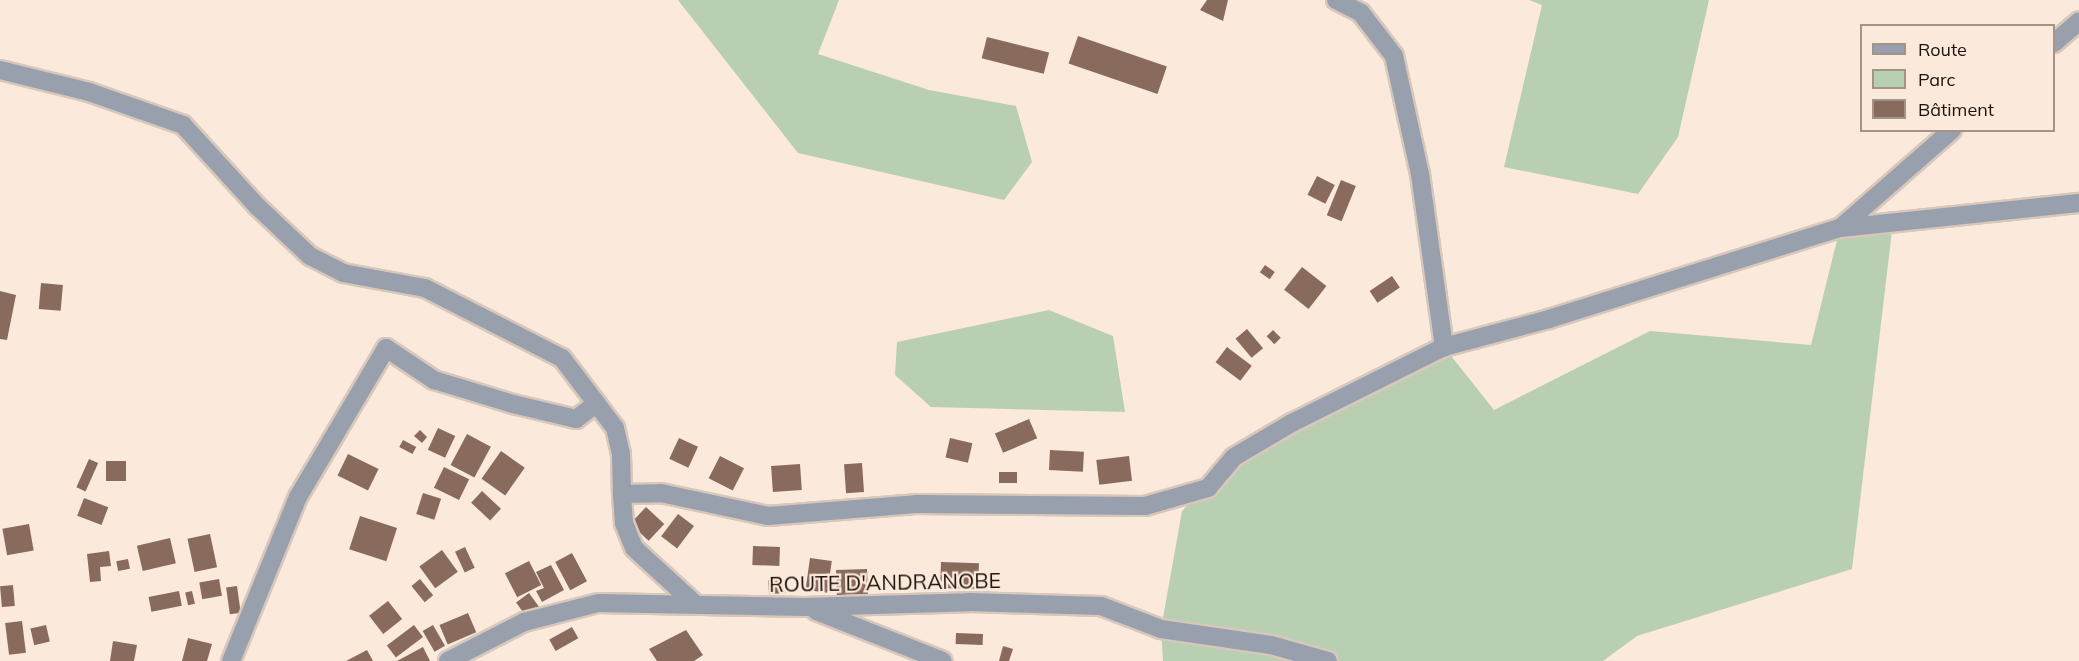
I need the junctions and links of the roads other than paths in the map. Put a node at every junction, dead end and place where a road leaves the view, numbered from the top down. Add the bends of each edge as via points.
1 (1336, 0) edge
2 (2079, 21) edge
3 (2055, 42) edge
4 (0, 70) edge
5 (1951, 132) edge
6 (2079, 203) edge
7 (1840, 228) junction
8 (1444, 347) junction
9 (597, 403) junction
10 (622, 494) junction
11 (694, 603) junction
12 (804, 607) junction
13 (231, 661) edge
14 (448, 661) edge
15 (943, 661) edge
16 (1328, 661) edge

1 - 8 street via 1361,13 1394,56 1420,174
2 - 3 street
4 - 9 street via 89,92 183,124 258,207 310,256 343,273 425,288 562,358
5 - 7 street
6 - 7 street
7 - 8 street via 1549,319
8 - 10 street via 1292,423 1234,457 1208,488 1145,506 916,504 768,516 661,494
9 - 10 street via 615,428 621,454
9 - 13 street via 576,419 513,404 434,380 386,348 298,497
10 - 11 street via 624,523 634,548
11 - 12 street, ROUTE D'ANDRANOBE
11 - 14 street, ROUTE D'ANDRANOBE via 598,603 524,622
12 - 15 street
12 - 16 street, ROUTE D'ANDRANOBE via 969,602 1101,606 1161,628 1271,645

